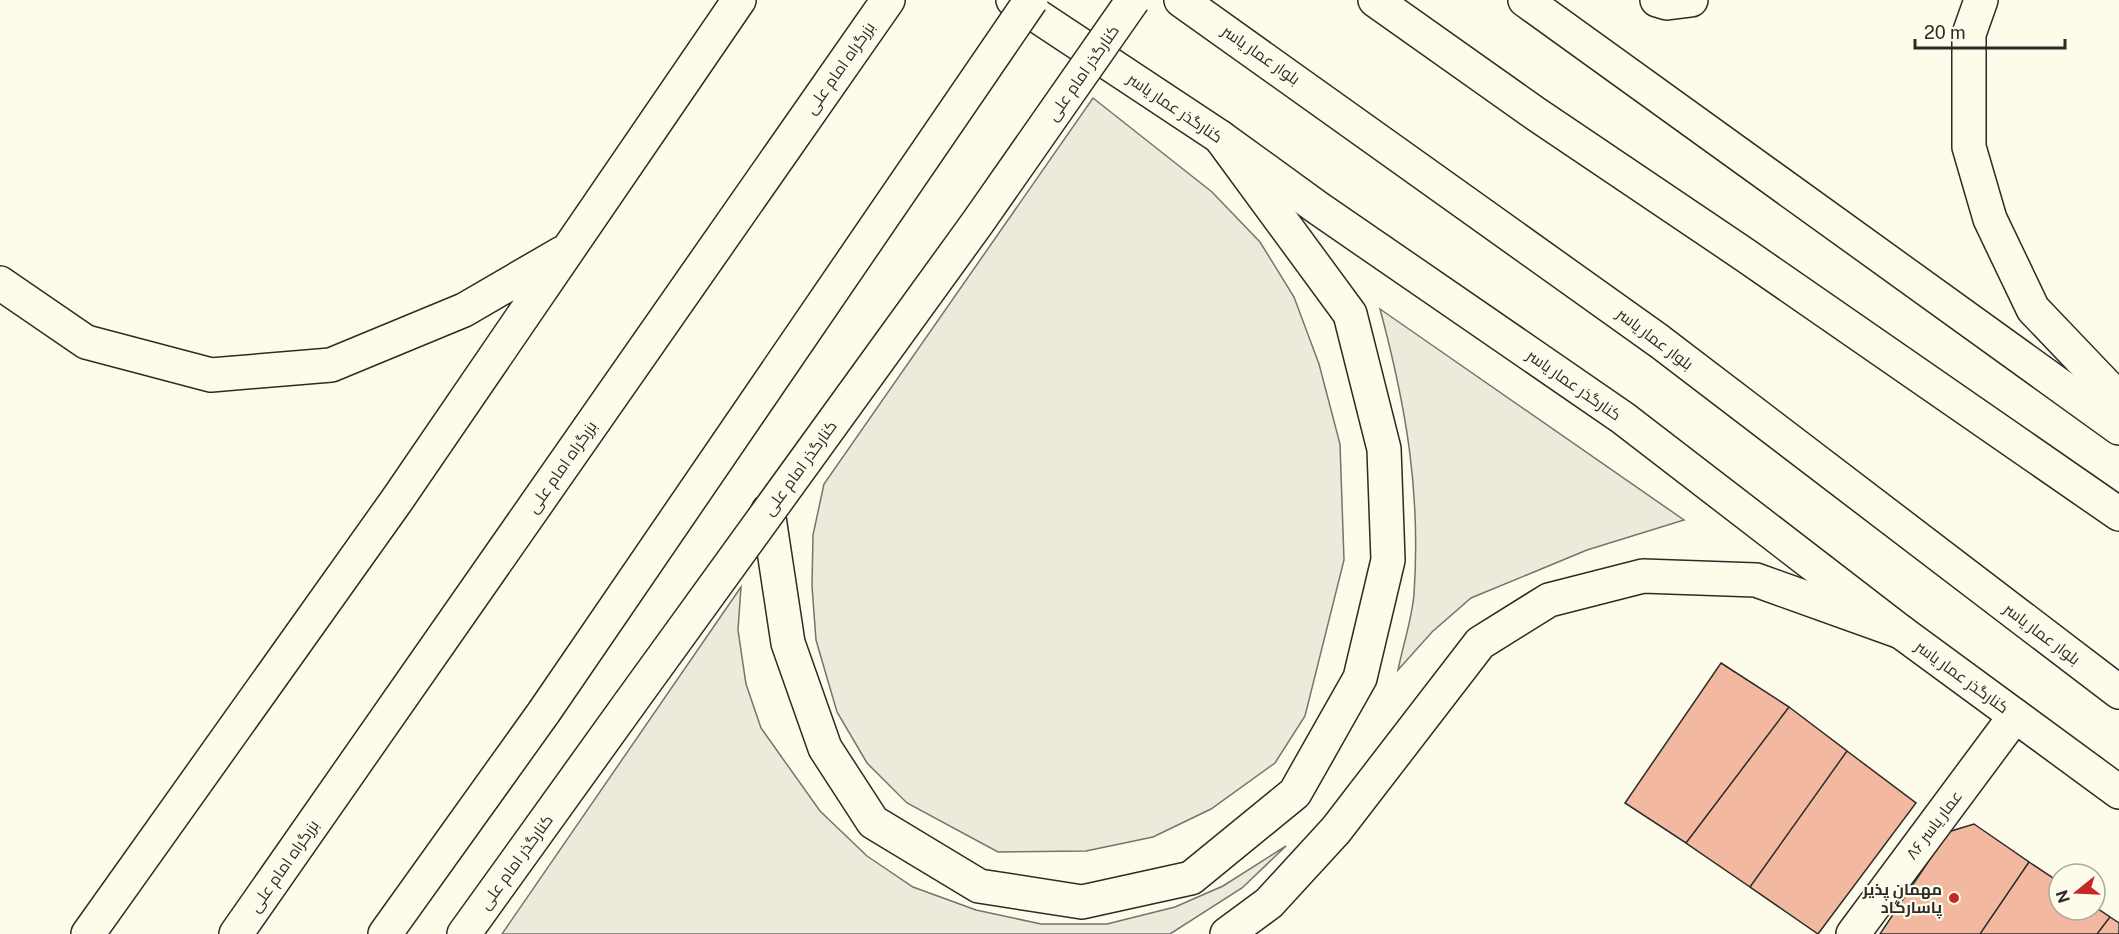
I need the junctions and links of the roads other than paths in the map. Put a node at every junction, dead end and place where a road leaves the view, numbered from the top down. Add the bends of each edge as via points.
1 (739, 0) edge
2 (888, 0) edge
3 (1013, 0) edge
4 (1031, 0) edge
5 (1133, 0) edge
6 (1181, 0) edge
7 (1375, 0) edge
8 (1525, 0) edge
9 (1658, 0) edge
10 (1691, 0) edge
11 (1981, 0) edge
12 (1220, 137) junction
13 (568, 249) junction
14 (0, 283) edge
15 (2119, 399) edge
16 (2119, 428) edge
17 (768, 511) junction
18 (2119, 514) edge
19 (1901, 632) junction
20 (2119, 692) edge
21 (2015, 716) junction
22 (2119, 792) edge
23 (88, 934) edge
24 (236, 934) edge
25 (385, 934) edge
26 (464, 934) edge
27 (1227, 934) edge
28 (1853, 934) edge

1 - 13 main road
2 - 24 main road, بزرگراه امام علی
3 - 12 main road, کنارگذر عمار یاسر
4 - 25 main road, bridge via 544,711
5 - 17 main road, کنارگذر امام علی, bridge via 971,232
6 - 20 main road, بلوار عمار یاسر via 1659,341
7 - 18 main road
8 - 16 main road
9 - 10 main road
11 - 15 main road via 1970,34 1969,147 1990,219 2033,309
12 - 17 main road via 1350,314 1384,449 1388,560 1360,678 1295,793 1191,879 1082,902 979,886 873,822 825,748 788,643
12 - 19 main road, کنارگذر عمار یاسر via 1623,418
13 - 14 main road via 464,309 331,365 211,375 86,342
13 - 23 main road
17 - 26 main road, کنارگذر امام علی, bridge
19 - 21 main road, کنارگذر عمار یاسر
19 - 27 main road via 1756,579 1643,576 1549,600 1480,643 1336,830 1269,903
21 - 22 main road, کنارگذر عمار یاسر
21 - 28 main road, عمار یاسر ۸۶

